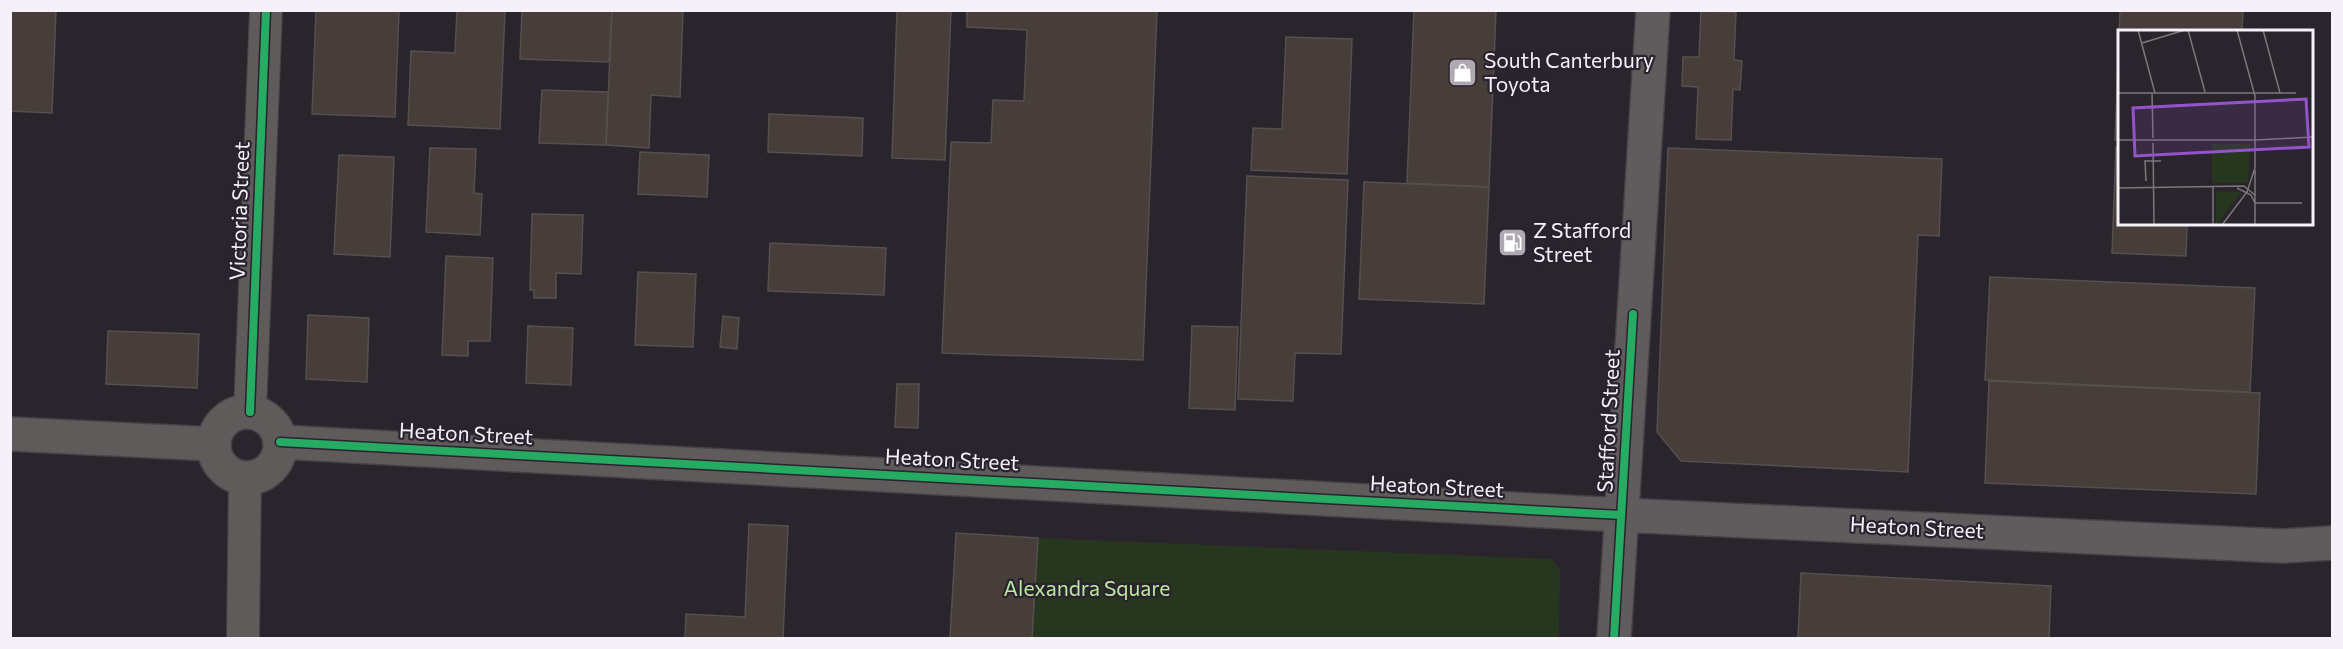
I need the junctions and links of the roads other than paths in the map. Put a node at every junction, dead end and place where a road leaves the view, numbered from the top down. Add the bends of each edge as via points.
1 (266, 10) edge
2 (1653, 10) edge
3 (250, 412) junction
4 (10, 434) edge
5 (280, 442) junction
6 (213, 444) junction
7 (246, 479) junction
8 (1622, 515) junction
9 (2332, 543) edge
10 (243, 639) edge
11 (1614, 639) edge

1 - 3 street, Victoria Street
2 - 8 main road, Stafford Street
3 - 5 street via 270,422
3 - 6 street via 239,413 220,424
4 - 6 street
5 - 7 street via 275,464 267,472
5 - 8 street, Heaton Street
6 - 7 street via 214,454 226,472
7 - 10 street
8 - 9 main road, Heaton Street via 2283,546
8 - 11 main road, Stafford Street

